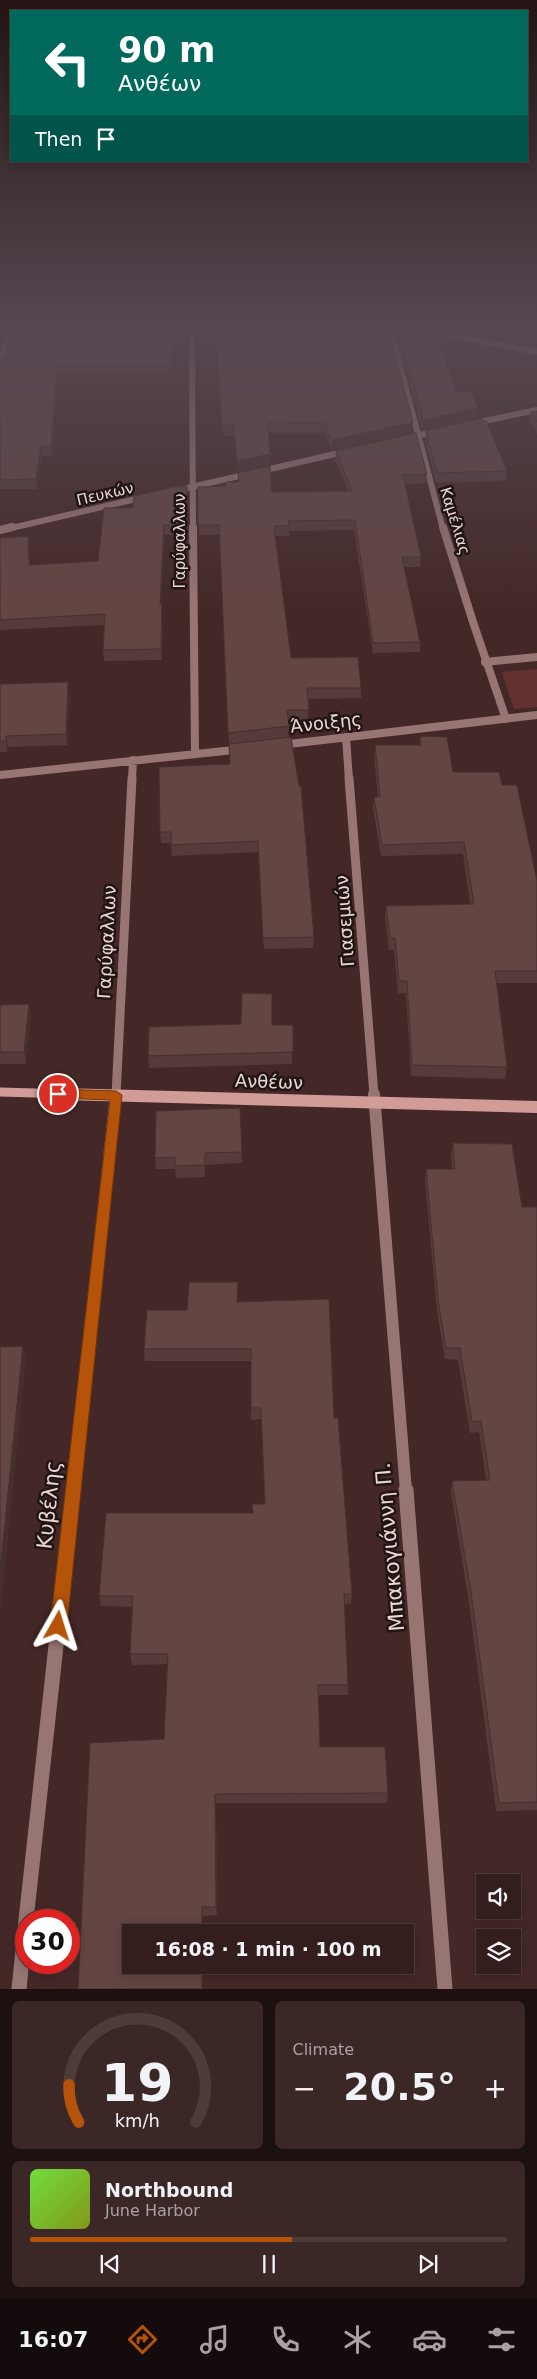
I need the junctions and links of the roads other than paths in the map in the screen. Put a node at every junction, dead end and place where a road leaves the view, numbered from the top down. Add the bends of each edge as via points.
1 (193, 421) edge
2 (412, 421) edge
3 (487, 421) edge
4 (463, 426) edge
5 (444, 430) edge
6 (416, 436) junction
7 (397, 440) edge
8 (358, 449) edge
9 (194, 486) junction
10 (165, 493) edge
11 (155, 495) edge
12 (0, 530) edge
13 (537, 657) edge
14 (485, 662) junction
15 (537, 715) edge
16 (506, 719) junction
17 (346, 737) junction
18 (271, 746) edge
19 (252, 748) edge
20 (196, 754) junction
21 (132, 760) junction
22 (0, 775) edge
23 (0, 1092) edge
24 (116, 1095) junction
25 (375, 1103) junction
26 (537, 1107) edge
27 (27, 1909) edge
28 (21, 1974) edge
29 (19, 1989) edge
30 (445, 1989) edge

1 - 9 street, Γαρύφαλλων
2 - 6 street, Καμέλιας
3 - 4 street
5 - 6 street
6 - 7 street
6 - 14 street, Καμέλιας
8 - 9 street
9 - 10 street
9 - 20 street, Γαρύφαλλων
11 - 12 street, Πευκών
13 - 14 street
14 - 16 street, Καμέλιας
15 - 16 street, Άνοιξης
16 - 17 street, Άνοιξης
17 - 18 street, Άνοιξης
17 - 25 street, Γιασεμιών
19 - 20 street
20 - 21 street
21 - 22 street
21 - 24 street, Γαρύφαλλων
23 - 24 street, Ανθέων
24 - 25 street, Ανθέων
24 - 27 street, Κυβέλης
25 - 26 street, Ανθέων
25 - 30 street, Μπακογιάννη Π.
28 - 29 street, Κυβέλης

